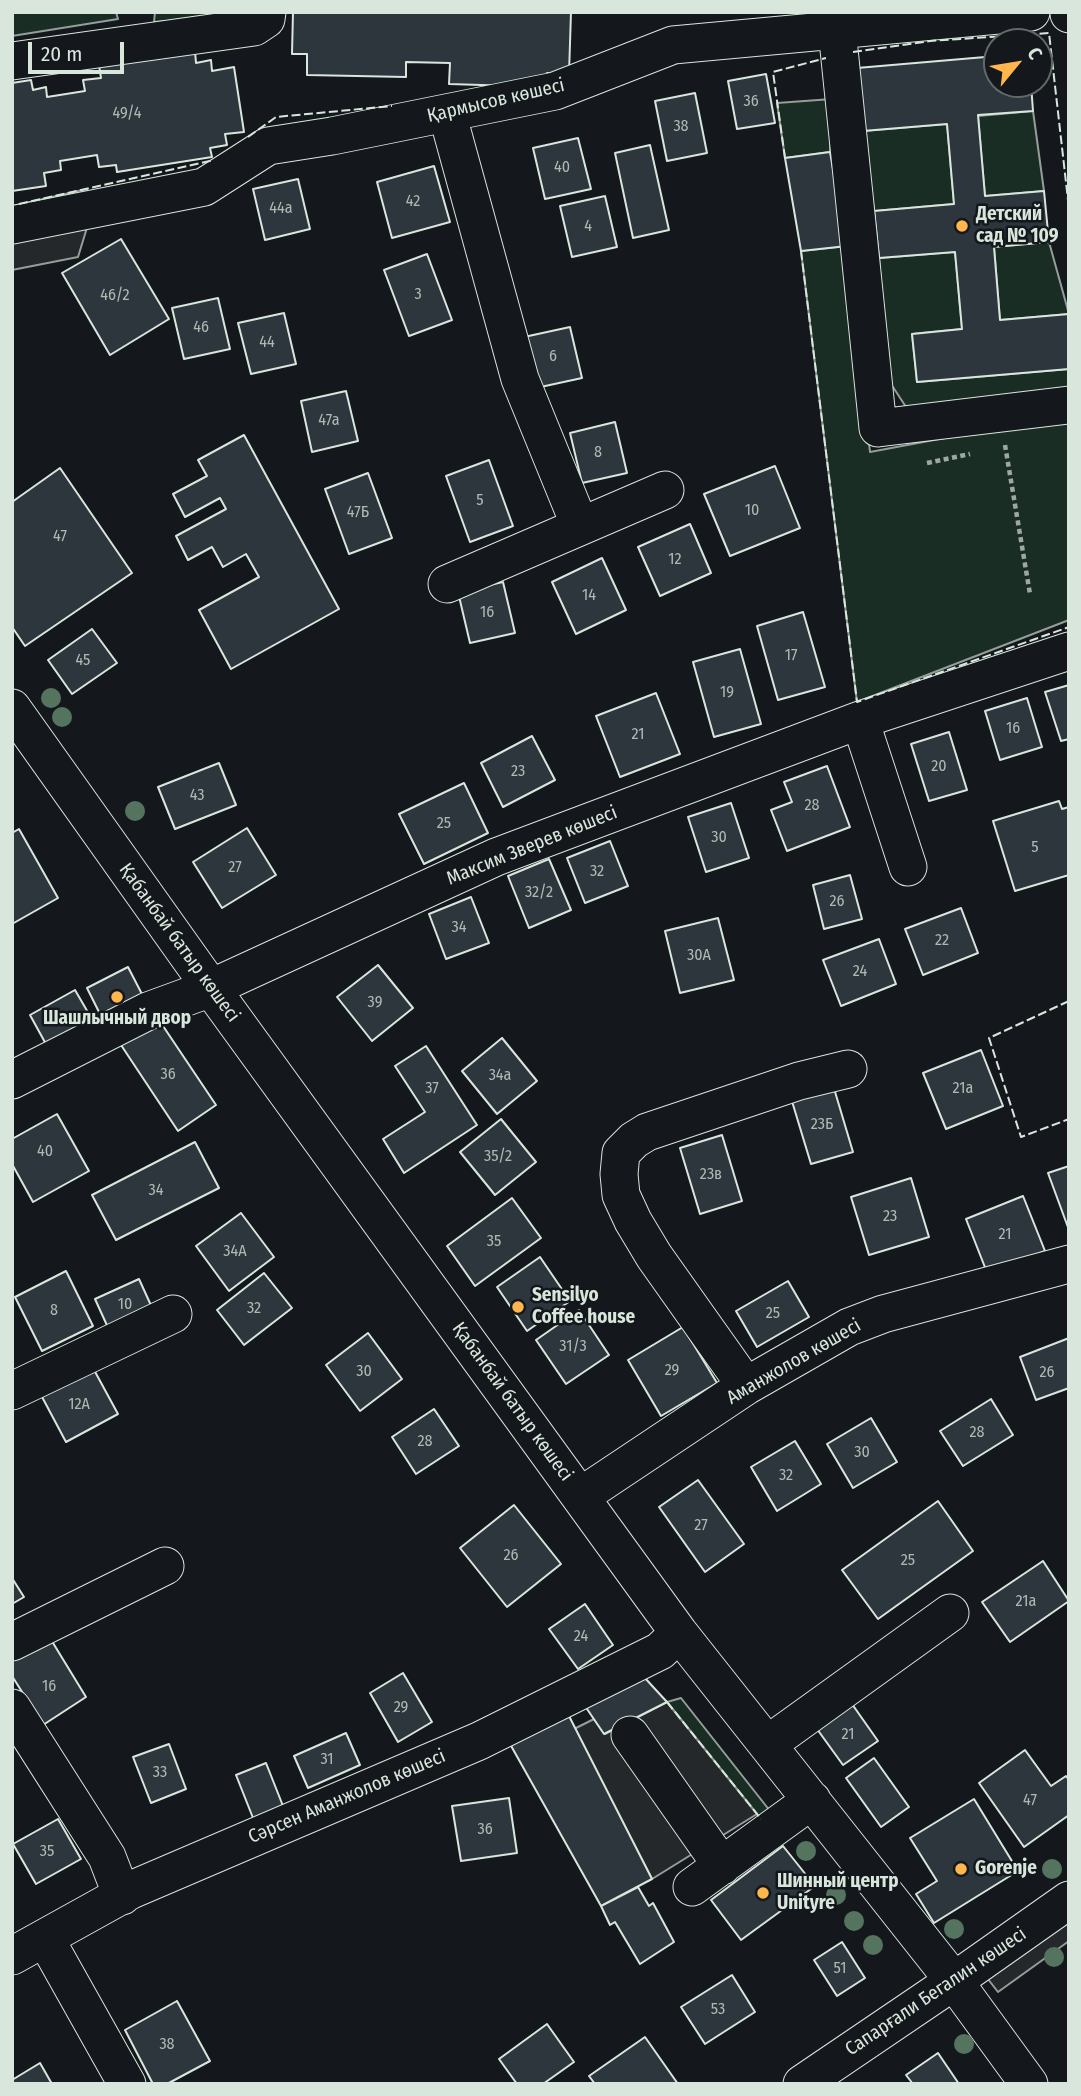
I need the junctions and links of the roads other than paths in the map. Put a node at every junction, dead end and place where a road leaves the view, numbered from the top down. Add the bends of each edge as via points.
1 (267, 12) edge
2 (738, 12) edge
3 (1031, 12) edge
4 (837, 30) junction
5 (783, 35) junction
6 (12, 61) edge
7 (447, 113) junction
8 (12, 225) edge
9 (1069, 405) edge
10 (665, 490) dead end
11 (580, 526) junction
12 (447, 584) dead end
13 (1069, 651) edge
14 (860, 720) junction
15 (16, 721) edge
16 (908, 867) dead end
17 (211, 988) junction
18 (848, 1069) dead end
19 (12, 1080) edge
20 (1069, 1264) edge
21 (173, 1314) dead end
22 (746, 1386) junction
23 (12, 1391) edge
24 (581, 1496) junction
25 (165, 1566) dead end
26 (950, 1613) dead end
27 (679, 1633) junction
28 (12, 1642) edge
29 (12, 1708) edge
30 (630, 1735) dead end
31 (768, 1744) junction
32 (812, 1800) junction
33 (722, 1866) junction
34 (692, 1887) dead end
35 (122, 1896) junction
36 (1069, 1900) edge
37 (44, 1938) junction
38 (12, 1956) edge
39 (954, 1981) junction
40 (127, 2084) edge
41 (802, 2084) edge
42 (1029, 2084) edge

1 - 6 street via 266,19 254,27
2 - 5 street
3 - 4 street, Қармысов көшесі
4 - 5 street, Қармысов көшесі
4 - 9 street via 878,428
5 - 7 street, Қармысов көшесі via 673,45 555,91
7 - 8 street, Қармысов көшесі via 268,146 204,187
7 - 11 street via 520,379
10 - 11 street
11 - 12 street
13 - 14 street, Максим Зверев көшесі
14 - 16 street
14 - 17 street, Максим Зверев көшесі via 496,857
15 - 17 street, Қабанбай батыр көшесі
17 - 19 street, Максим Зверев көшесі via 148,1011
17 - 24 street, Қабанбай батыр көшесі
18 - 22 street via 648,1132 621,1153 621,1195 633,1221
20 - 22 street, Аманжолов көшесі via 849,1326
21 - 23 street
22 - 24 street, Аманжолов көшесі
24 - 27 street, Қабанбай батыр көшесі
25 - 28 street
26 - 31 street
27 - 31 street, Қабанбай батыр көшесі
27 - 35 street, Сәрсен Аманжолов көшесі via 660,1651 479,1741
29 - 35 street via 107,1857
30 - 33 street
31 - 32 street, Қабанбай батыр көшесі
32 - 33 street
32 - 39 street, Қабанбай батыр көшесі
33 - 34 street
35 - 37 street, Сәрсен Аманжолов көшесі
36 - 39 street, Сапарғали Бегалин көшесі
37 - 38 street, Сәрсен Аманжолов көшесі
37 - 40 street
39 - 41 street, Сапарғали Бегалин көшесі
39 - 42 street, Қабанбай батыр көшесі

